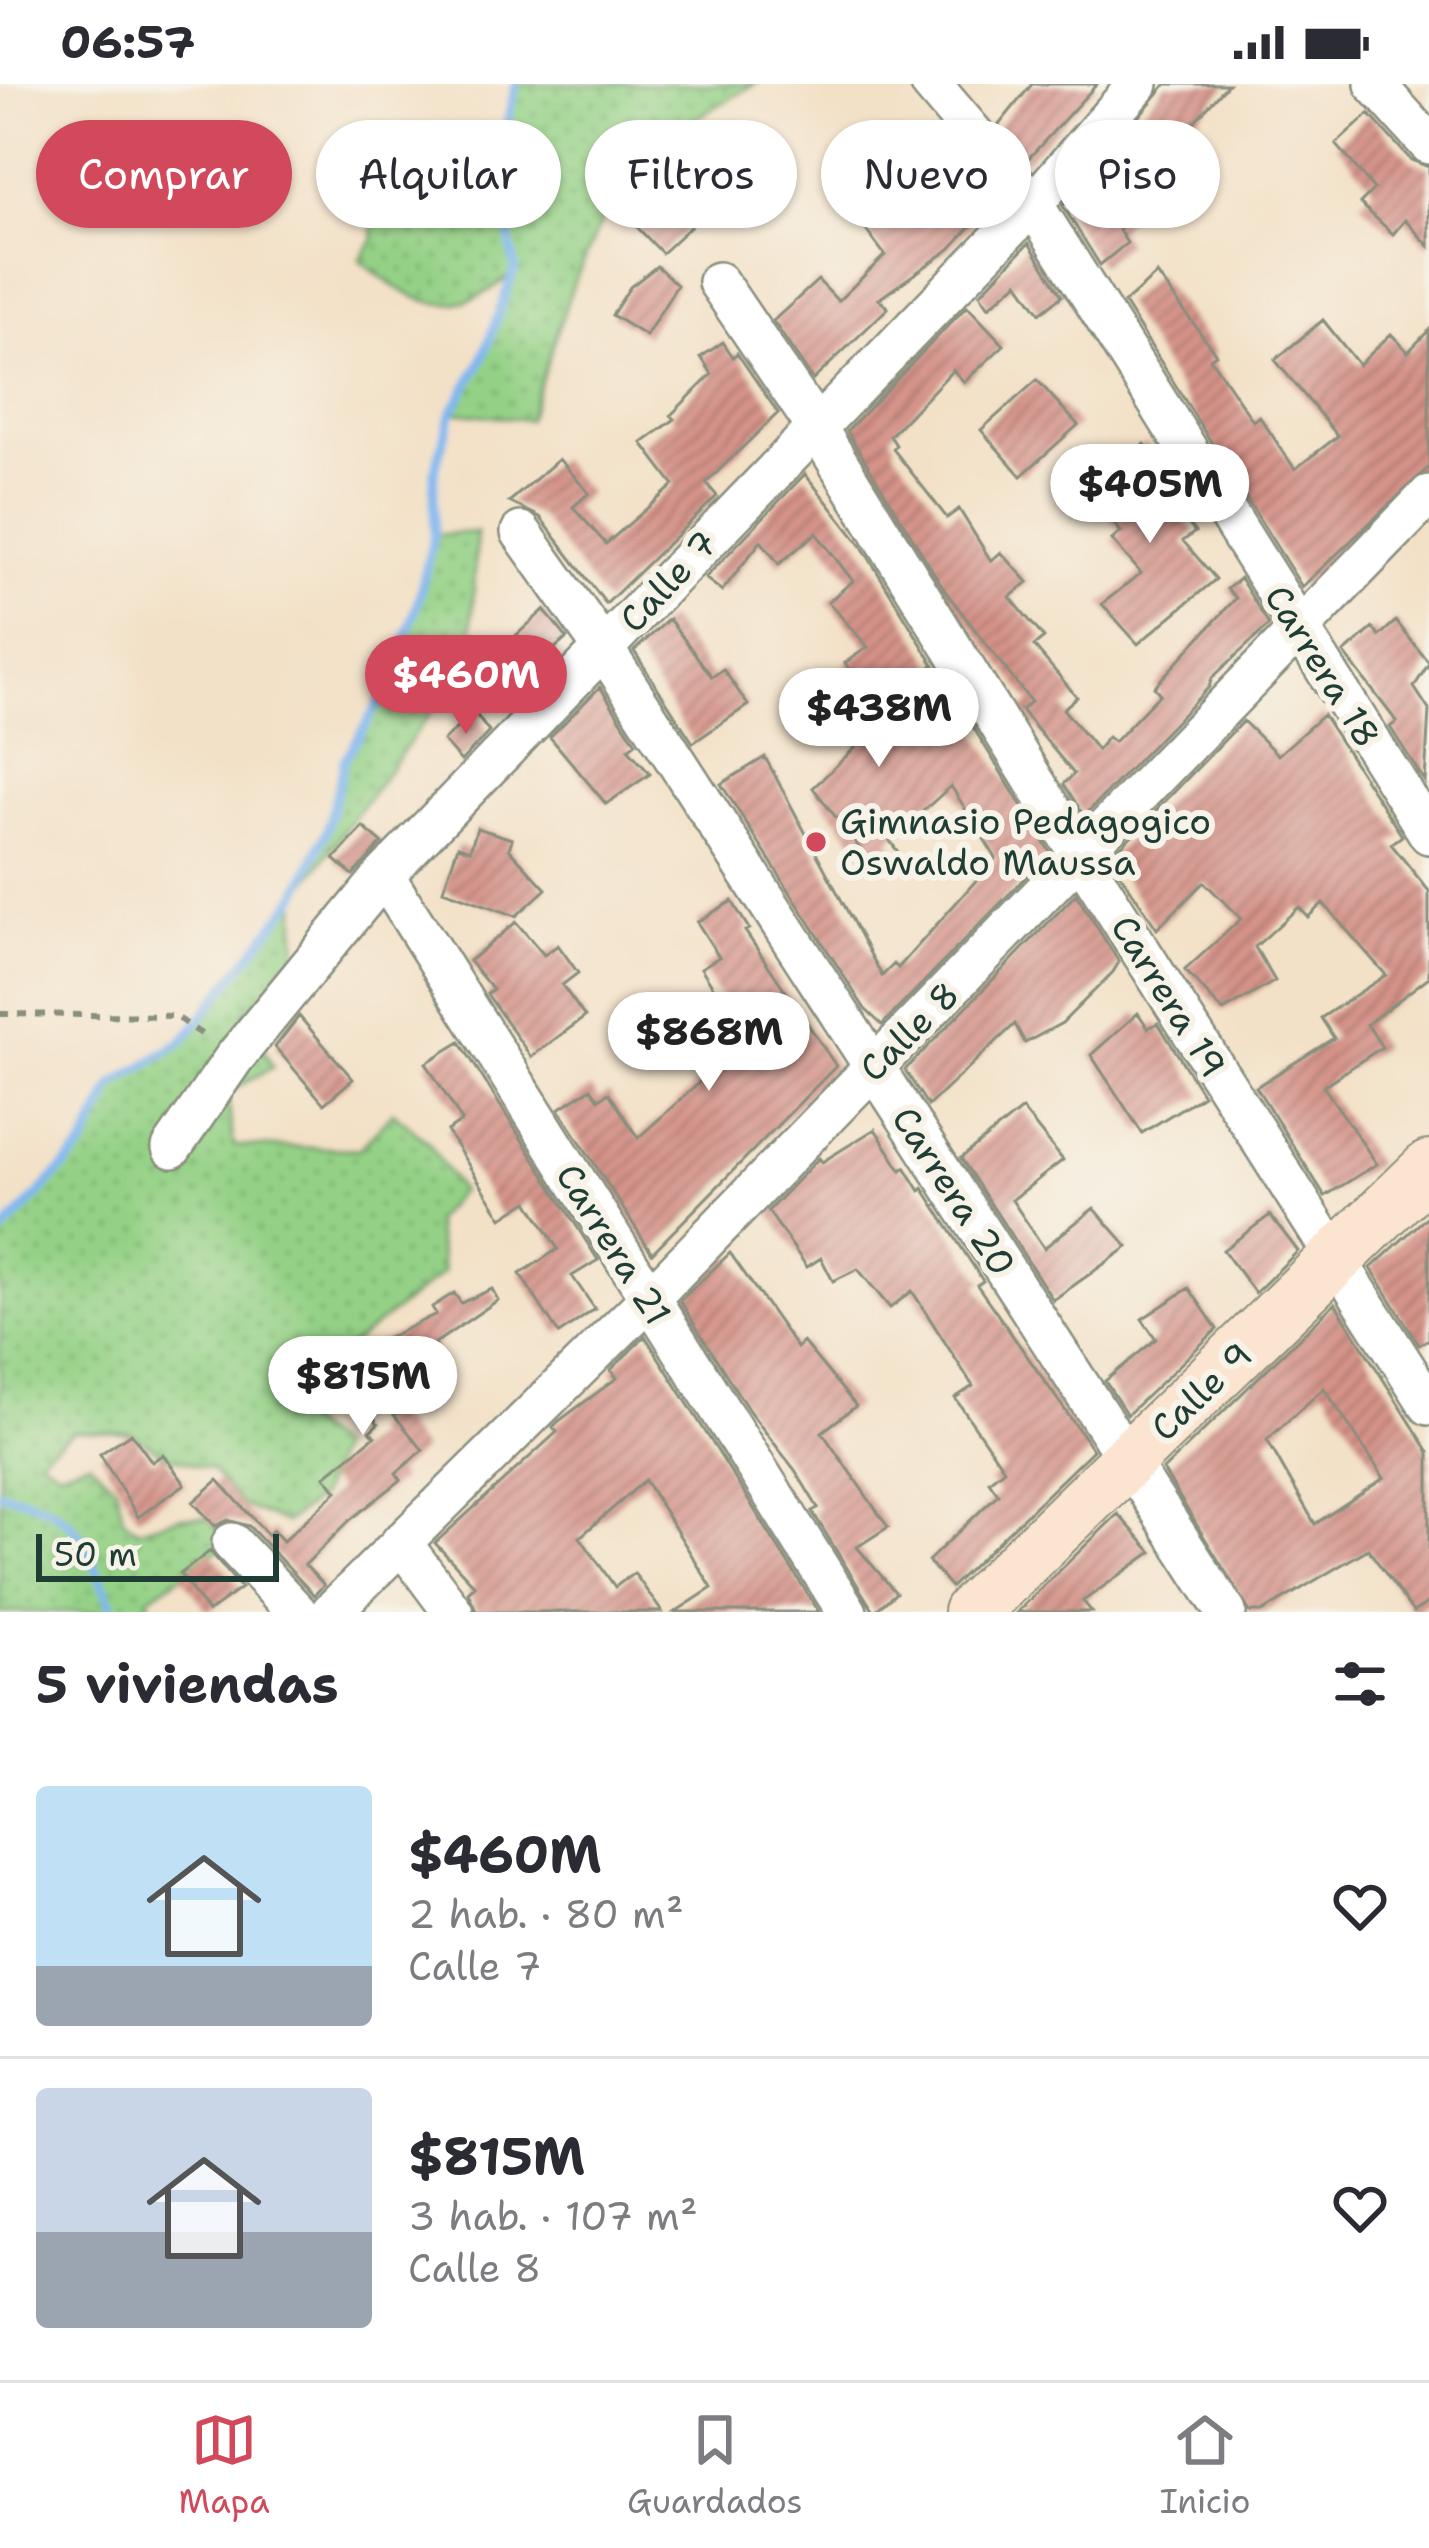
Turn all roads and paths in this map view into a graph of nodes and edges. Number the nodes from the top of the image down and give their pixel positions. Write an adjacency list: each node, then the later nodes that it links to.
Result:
1 (931, 84): 5 (street, Carrera 18)
2 (1138, 84): 5 (street, Calle 7)
3 (1375, 84): 4 (street)
4 (1429, 144)
5 (1033, 204): 7 (street, Calle 7); 10 (street, Carrera 18)
6 (718, 282): 7 (street, Carrera 19)
7 (815, 425): 11 (street, Calle 7); 13 (street, Carrera 19)
8 (1429, 495): 10 (street, Calle 8)
9 (520, 532): 11 (street, Carrera 20)
10 (1301, 632): 12 (street, Carrera 18); 13 (street, Calle 8)
11 (604, 649): 14 (street, Calle 7); 17 (street, Carrera 20)
12 (1429, 834)
13 (1081, 857): 17 (street, Calle 8); 20 (street, Carrera 19)
14 (384, 875): 18 (street, Calle 7); 21 (street, Carrera 21)
15 (0, 1014): 16 (path)
16 (212, 1041)
17 (874, 1066): 21 (street, Calle 8); 23 (street, Carrera 20)
18 (172, 1148)
19 (1429, 1168): 20 (main road, Calle 9)
20 (1337, 1260): 22 (street, Carrera 19); 23 (main road, Calle 9)
21 (648, 1300): 24 (street, Calle 8); 29 (street, Carrera 21)
22 (1429, 1405)
23 (1128, 1462): 30 (main road, Calle 9); 31 (street, Carrera 20)
24 (401, 1542): 27 (street, Calle 8); 28 (street)
25 (232, 1543): 26 (street)
26 (297, 1612)
27 (331, 1612)
28 (453, 1612)
29 (847, 1612)
30 (971, 1612)
31 (1226, 1612)

